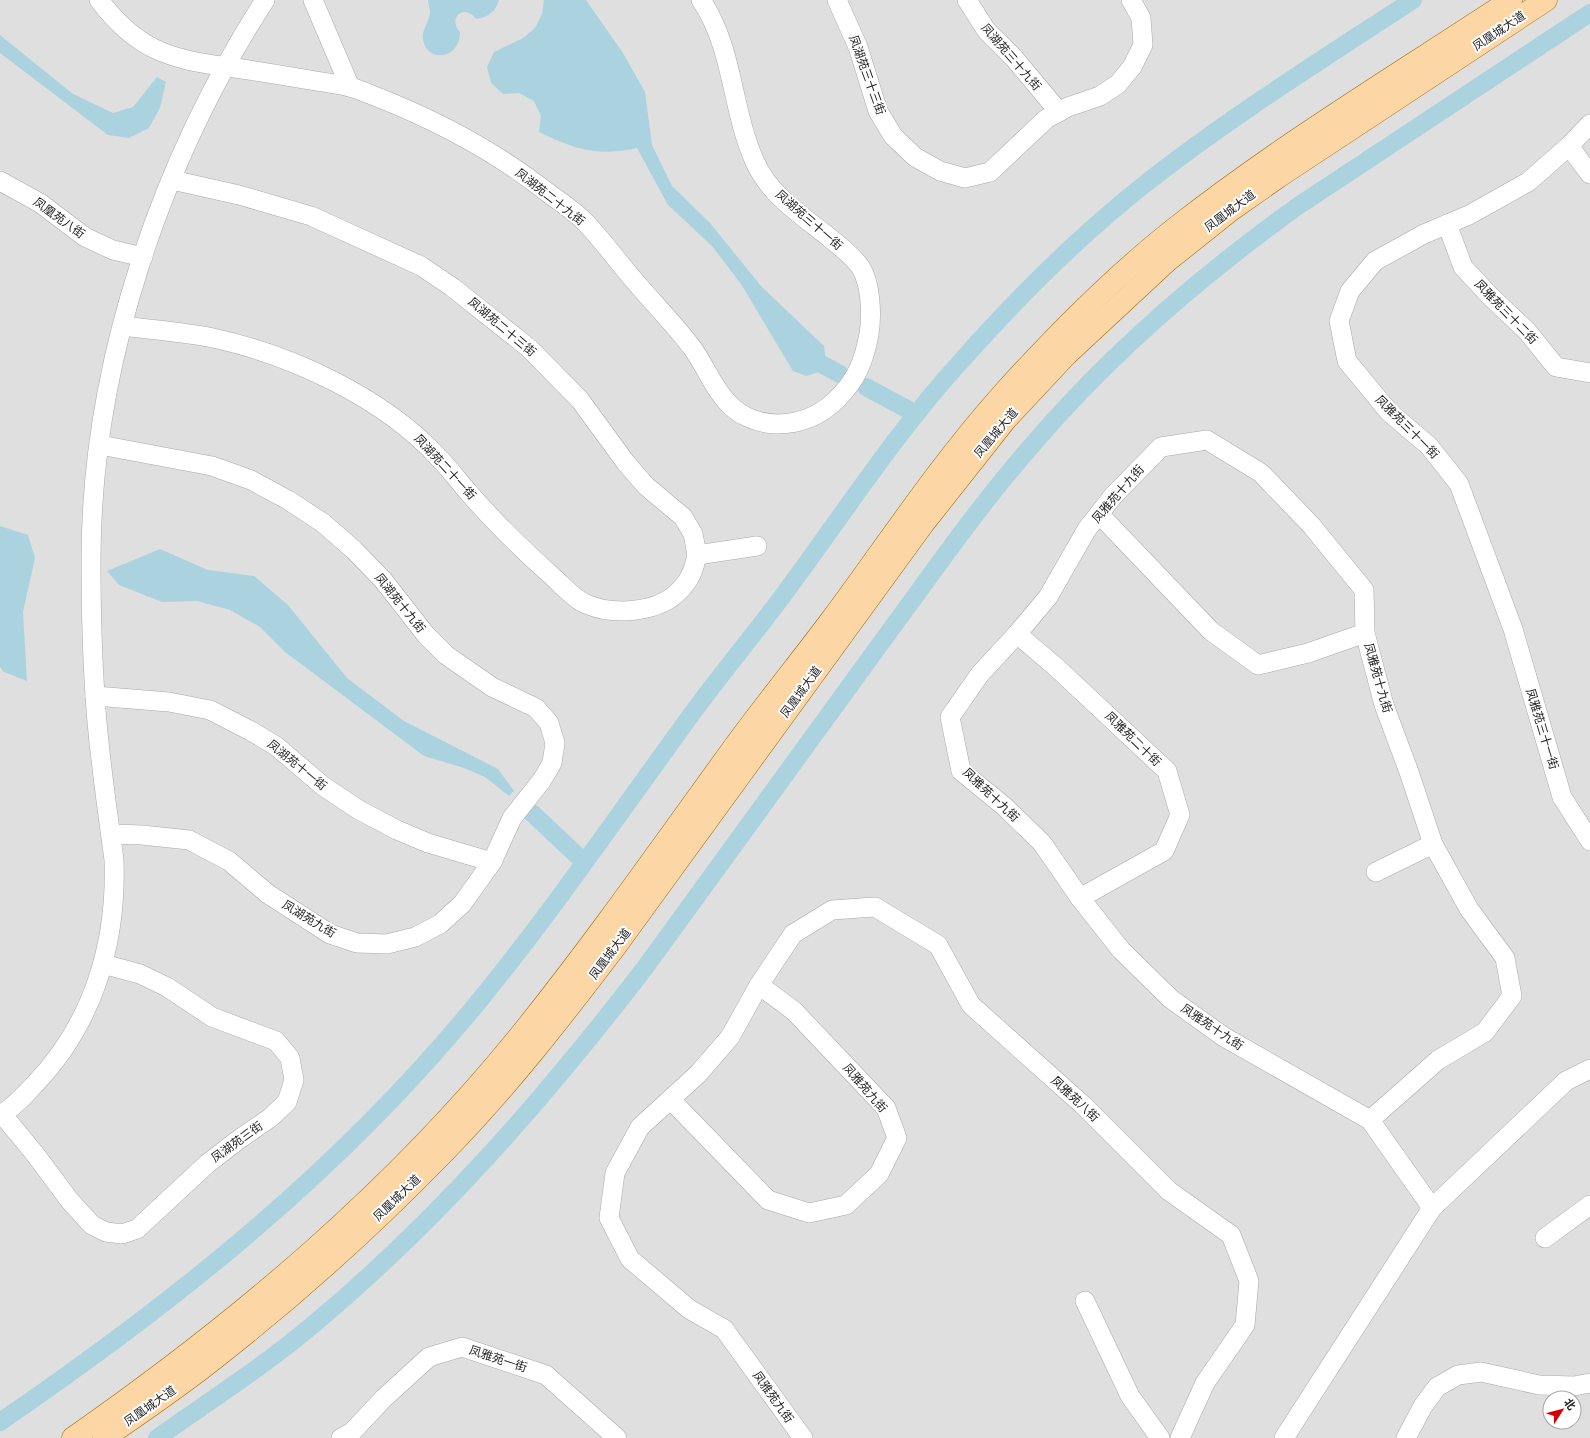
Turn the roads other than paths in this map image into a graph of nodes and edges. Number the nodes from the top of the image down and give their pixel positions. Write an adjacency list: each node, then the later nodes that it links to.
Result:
1 (99, 0): 10 (street, 凤湖苑二十九街)
2 (264, 0): 10 (street)
3 (313, 0): 11 (street)
4 (702, 0): 22 (street, 凤湖苑三十一街)
5 (837, 0): 12 (street, 凤湖苑三十三街)
6 (967, 0): 12 (street, 凤湖苑三十九街)
7 (1131, 0): 12 (street)
8 (1511, 0): 47 (main road, 凤凰城大道)
9 (1546, 0): 48 (main road, 凤凰城大道)
10 (226, 66): 11 (street, 凤湖苑二十九街); 16 (street)
11 (350, 87): 22 (street, 凤湖苑二十九街)
12 (1059, 112)
13 (1590, 124): 14 (street, 凤雅苑三十一街)
14 (1569, 146): 15 (street); 18 (street, 凤雅苑三十一街)
15 (1590, 174)
16 (172, 180): 19 (street); 26 (street, 凤湖苑二十三街)
17 (0, 181): 19 (street, 凤凰苑八街)
18 (1447, 224): 21 (street, 凤雅苑三十二街); 31 (street, 凤雅苑三十一街)
19 (143, 257): 20 (street)
20 (122, 326): 23 (street); 26 (street, 凤湖苑二十一街)
21 (1590, 372)
22 (857, 375)
23 (100, 445): 29 (street); 33 (street, 凤湖苑十九街)
24 (1099, 514): 27 (street); 27 (street, 凤雅苑十九街); 28 (street, 凤雅苑十九街)
25 (757, 546): 26 (street)
26 (697, 555)
27 (1365, 633): 32 (street, 凤雅苑十九街)
28 (1017, 634): 35 (street, 凤雅苑十九街); 35 (street, 凤雅苑二十街)
29 (95, 696): 30 (street); 33 (street, 凤湖苑十一街)
30 (111, 834): 33 (street, 凤湖苑九街); 36 (street)
31 (1590, 841)
32 (1433, 844): 34 (street); 41 (street, 凤雅苑十九街)
33 (492, 862)
34 (1376, 872)
35 (1080, 898): 41 (street, 凤雅苑十九街)
36 (103, 964): 40 (street); 40 (street, 凤湖苑三街)
37 (759, 985): 39 (street, 凤雅苑九街); 39 (street, 凤雅苑九街); 53 (street, 凤雅苑八街)
38 (1590, 1070): 43 (street)
39 (671, 1100): 51 (street, 凤雅苑九街)
40 (1, 1115)
41 (1370, 1120): 43 (street)
42 (1590, 1205): 44 (street)
43 (1432, 1208): 54 (street)
44 (1545, 1238)
45 (1085, 1302): 52 (street)
46 (1590, 1384): 55 (street)
47 (73, 1438)
48 (104, 1438)
49 (341, 1438): 50 (street, 凤雅苑一街)
50 (617, 1438)
51 (802, 1438)
52 (1160, 1438)
53 (1180, 1438)
54 (1284, 1438)
55 (1406, 1438)

